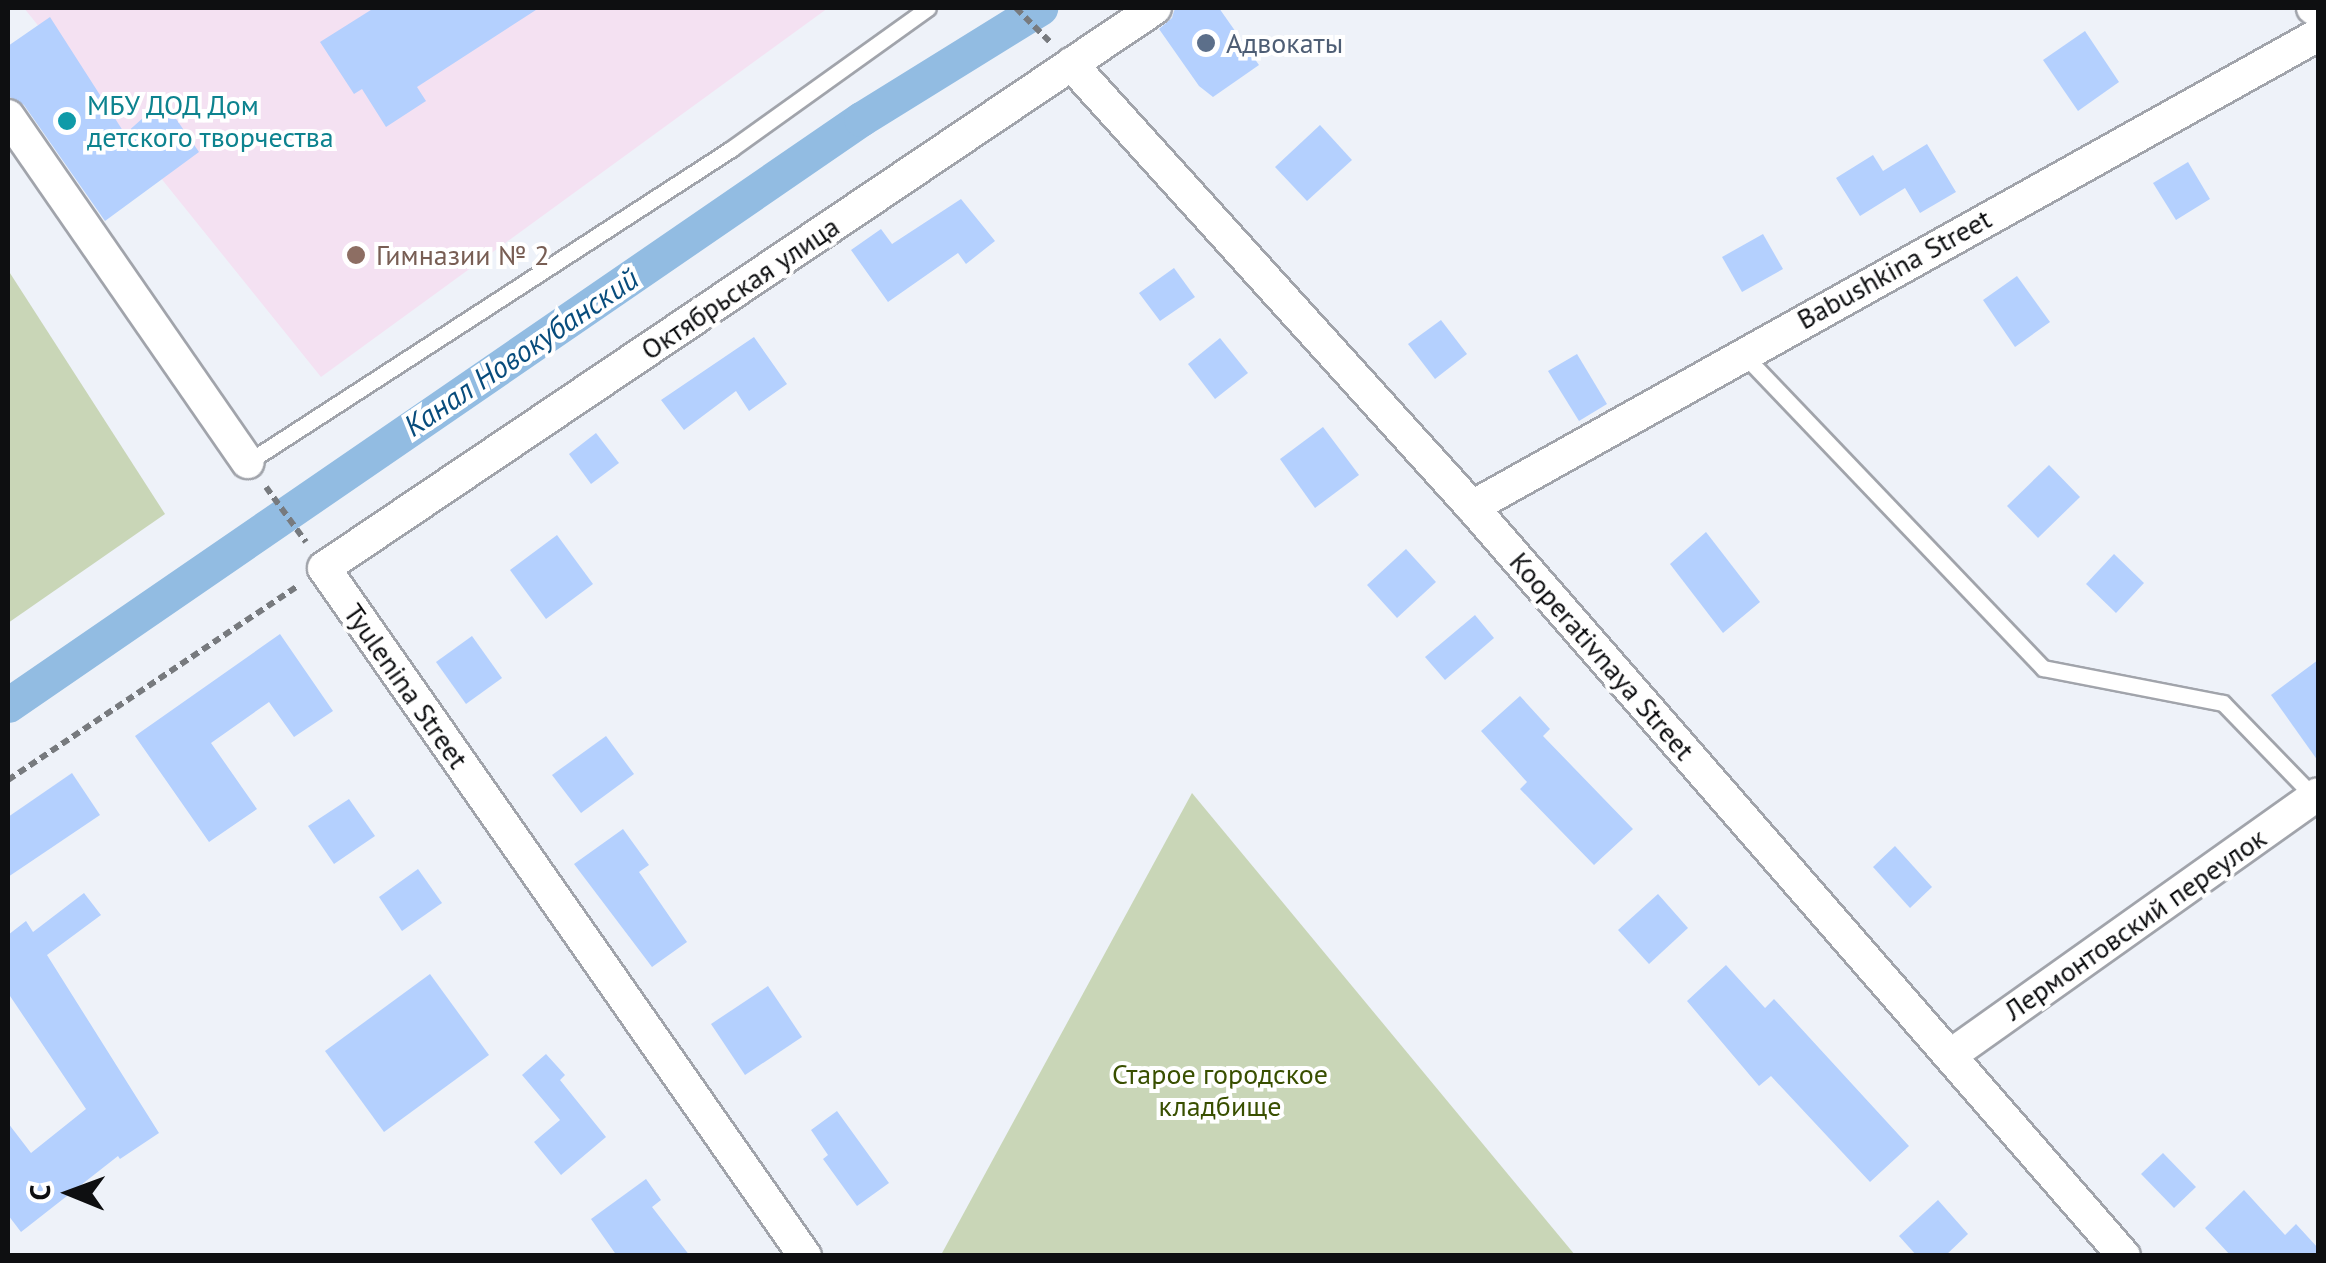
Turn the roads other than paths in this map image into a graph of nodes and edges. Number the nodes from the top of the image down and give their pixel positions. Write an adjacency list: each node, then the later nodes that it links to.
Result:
1 (928, 8): 7 (lane)
2 (1155, 8): 4 (street, Октябрьская улица)
3 (2318, 35): 6 (street, Babushkina Street)
4 (1072, 64): 8 (street, Kooperativnaya Street); 9 (street, Октябрьская улица)
5 (8, 116): 7 (street)
6 (1742, 353): 8 (street, Babushkina Street); 10 (lane)
7 (248, 462)
8 (1472, 507): 11 (street, Kooperativnaya Street)
9 (324, 568): 12 (street, Tyulenina Street)
10 (2316, 796): 11 (street, Лермонтовский переулок)
11 (1951, 1055): 13 (street, Kooperativnaya Street)
12 (805, 1256)
13 (2124, 1256)

